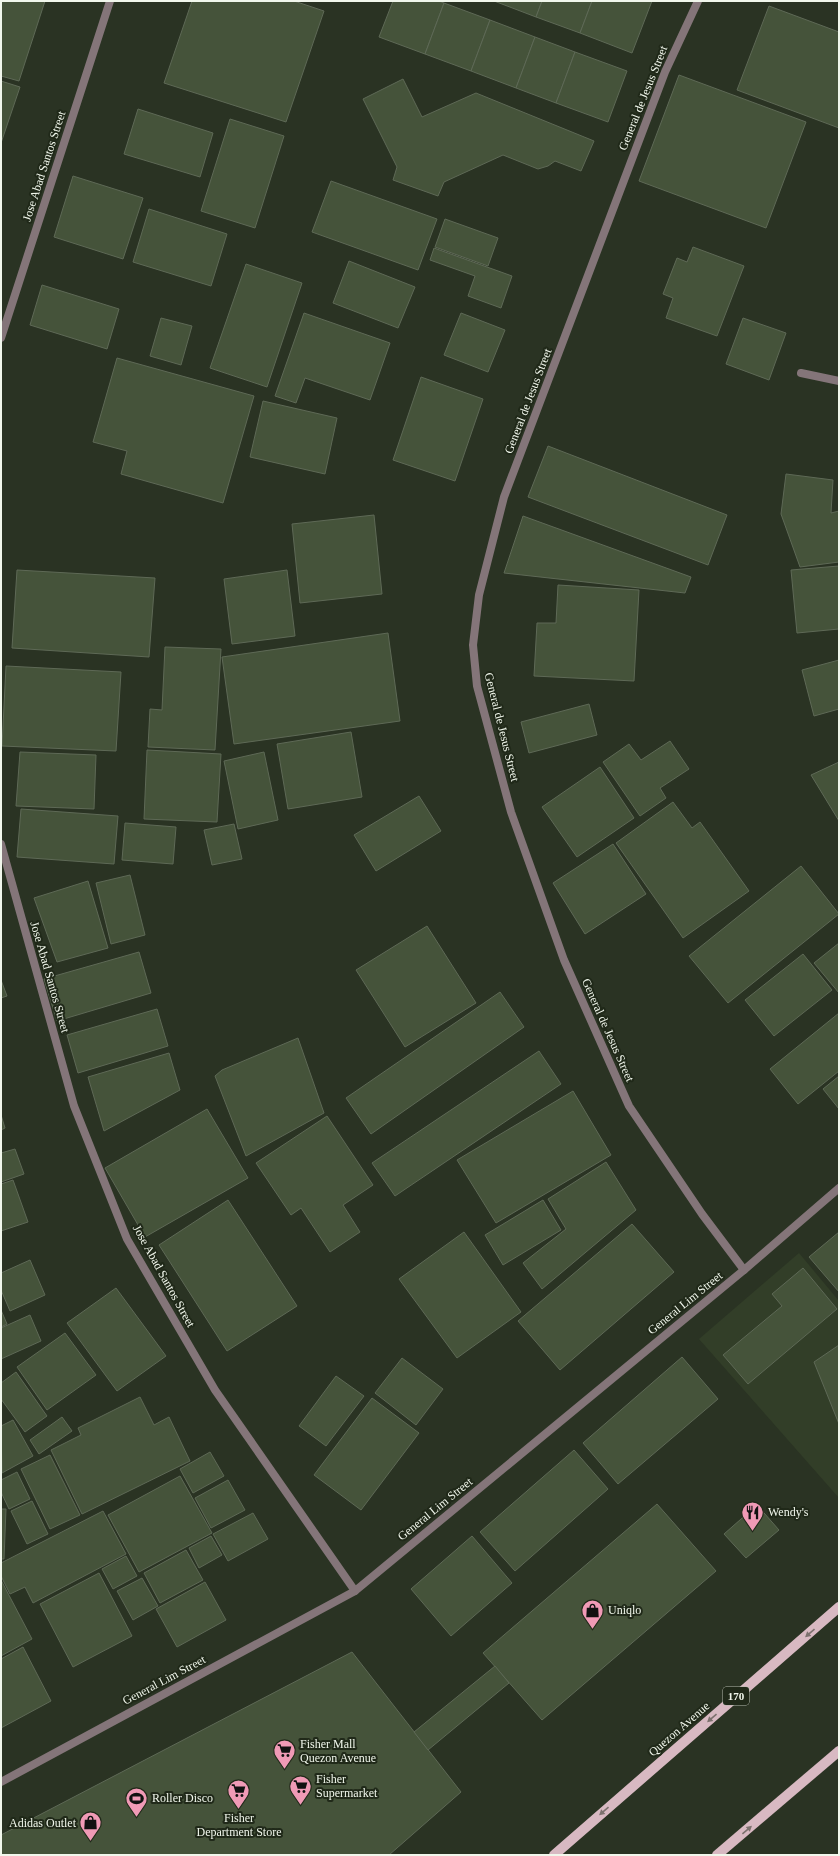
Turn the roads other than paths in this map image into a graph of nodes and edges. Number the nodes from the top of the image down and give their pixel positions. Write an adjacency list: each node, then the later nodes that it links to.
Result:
1 (110, 1): 3 (street, Jose Abad Santos Street)
2 (698, 1): 9 (street, General de Jesus Street)
3 (1, 338)
4 (801, 372): 5 (street)
5 (839, 381)
6 (1, 844): 7 (street, Jose Abad Santos Street)
7 (3, 866): 10 (street, Jose Abad Santos Street)
8 (839, 1188): 9 (street, General Lim Street)
9 (744, 1270): 10 (street, General Lim Street)
10 (355, 1591): 13 (street, General Lim Street)
11 (839, 1607): 14 (main road, Quezon Avenue / 170, one-way to 14)
12 (839, 1752): 15 (main road, one-way to 12)
13 (1, 1782)
14 (554, 1855)
15 (717, 1855)

